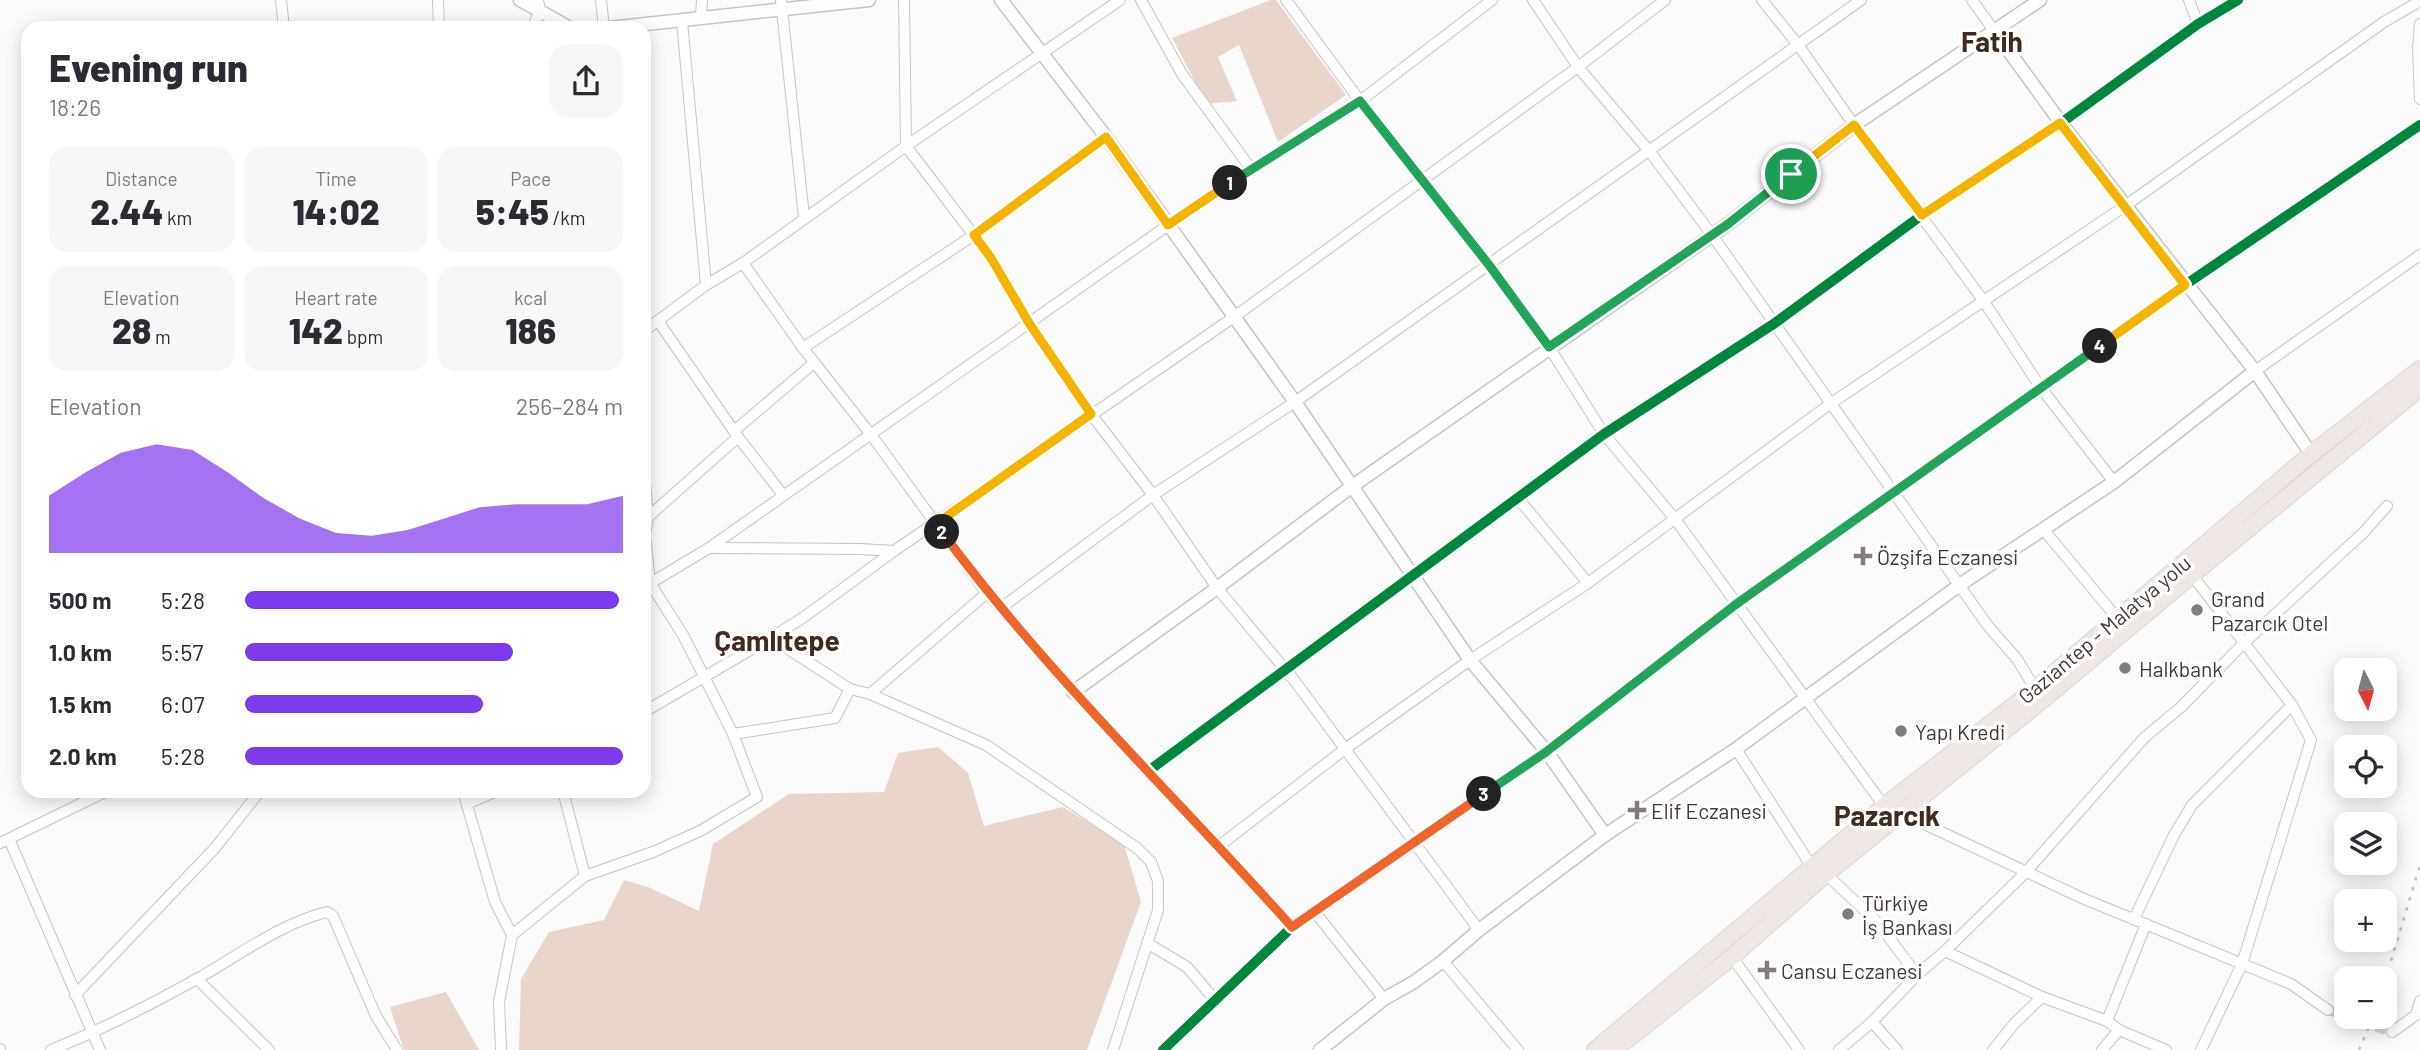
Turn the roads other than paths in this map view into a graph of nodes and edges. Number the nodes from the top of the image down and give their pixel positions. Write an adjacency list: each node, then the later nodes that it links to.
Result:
1 (281, 0): 27 (street)
2 (438, 0): 28 (street)
3 (520, 0): 25 (street)
4 (601, 0): 30 (street)
5 (702, 0): 26 (street)
6 (869, 0): 22 (street)
7 (904, 0): 45 (street)
8 (1002, 0): 37 (street)
9 (1120, 0): 37 (street)
10 (1141, 0): 47 (street)
11 (1492, 0): 40 (street)
12 (1532, 0): 38 (street)
13 (1665, 0): 24 (street)
14 (1762, 0): 36 (street)
15 (1861, 0): 36 (street)
16 (1972, 0): 35 (street)
17 (2040, 0): 35 (street)
18 (2189, 0): 33 (street)
19 (2238, 0): 33 (street)
20 (1290, 1): 40 (street)
21 (2420, 1): 49 (street)
22 (820, 3): 23 (street)
23 (781, 5): 26 (street); 51 (street)
24 (1651, 5): 38 (street)
25 (539, 6): 29 (street)
26 (701, 18): 31 (street)
27 (283, 21)
28 (439, 21)
29 (560, 21)
30 (605, 21)
31 (682, 21): 32 (street); 58 (street)
32 (651, 24)
33 (2198, 24): 41 (street)
34 (2420, 24): 39 (street)
35 (1995, 32): 41 (street); 42 (street)
36 (1799, 46): 42 (street); 46 (street)
37 (1041, 54): 44 (street); 45 (street)
38 (1578, 67): 46 (street); 48 (street)
39 (2420, 99)
40 (1360, 101): 47 (street); 48 (street)
41 (2060, 123): 49 (street); 50 (street)
42 (1854, 125): 50 (street); 54 (street)
43 (2420, 125): 59 (street)
44 (1106, 137): 52 (street); 53 (street)
45 (906, 146): 51 (street); 53 (street)
46 (1650, 152): 54 (street); 57 (street)
47 (1251, 169): 52 (street)
48 (1422, 181): 57 (street); 61 (street)
49 (2125, 206): 59 (street); 60 (street)
50 (1922, 215): 60 (street); 64 (street)
51 (804, 217): 56 (street)
52 (1168, 225): 61 (street); 63 (street)
53 (974, 235): 63 (street); 67 (street)
54 (1712, 235): 64 (street); 66 (street)
55 (2420, 255): 70 (street)
56 (743, 263): 58 (street); 67 (street)
57 (1489, 265): 66 (street); 73 (street)
58 (706, 285): 62 (street)
59 (2185, 285): 70 (street); 71 (street)
60 (1983, 300): 71 (street); 74 (street)
61 (1234, 317): 73 (street); 75 (street)
62 (658, 321): 65 (street); 76 (street)
63 (1029, 323): 75 (street); 78 (street)
64 (1775, 323): 74 (street); 77 (street)
65 (651, 326)
66 (1549, 347): 77 (street); 81 (street)
67 (803, 348): 68 (street)
68 (814, 363): 76 (street); 78 (street)
69 (2420, 369): 79 (highway, Gaziantep - Malatya yolu)
70 (2255, 371): 79 (street); 80 (street)
71 (2041, 388): 80 (street); 82 (street)
72 (2420, 388): 94 (highway, Gaziantep - Malatya yolu)
73 (1295, 402): 81 (street); 84 (street)
74 (1830, 404): 82 (street); 88 (street)
75 (1091, 414): 84 (street); 89 (street)
76 (736, 434): 83 (street); 87 (street)
77 (1604, 434): 85 (street); 88 (street)
78 (872, 436): 83 (street); 89 (street)
79 (2311, 454): 103 (highway, Gaziantep - Malatya yolu)
80 (2114, 482): 90 (street)
81 (1351, 487): 93 (street); 98 (street)
82 (1894, 491): 97 (street); 101 (street)
83 (783, 495): 91 (street)
84 (1153, 495): 98 (street); 102 (street)
85 (1517, 497): 93 (street); 96 (street)
86 (2387, 506): 105 (street)
87 (651, 514)
88 (1675, 519): 96 (street); 101 (street)
89 (936, 524): 92 (street); 100 (street)
90 (2043, 529): 97 (street); 103 (street)
91 (709, 548): 92 (street); 95 (street)
92 (894, 551): 104 (street)
93 (1411, 575): 106 (street); 107 (street)
94 (2192, 575): 105 (street); 128 (highway, Gaziantep - Malatya yolu)
95 (651, 583)
96 (1588, 583): 106 (street)
97 (1961, 584): 110 (street); 113 (street)
98 (1217, 588): 107 (street); 111 (street)
99 (651, 591): 108 (street)
100 (988, 592): 102 (street); 112 (street)
101 (1735, 605): 113 (street); 119 (street)
102 (1001, 608): 111 (street)
103 (2118, 618): 110 (highway, Gaziantep - Malatya yolu)
104 (771, 638): 108 (street); 109 (street)
105 (2244, 643): 114 (street); 134 (street)
106 (1470, 660): 117 (street); 119 (street)
107 (1285, 670): 117 (street); 120 (street)
108 (704, 676): 115 (street); 116 (street)
109 (850, 689): 112 (street); 116 (street)
110 (2035, 689): 127 (highway, Gaziantep - Malatya yolu)
111 (1073, 692): 120 (street)
112 (870, 694): 142 (street)
113 (1806, 698): 118 (street); 127 (street)
114 (2292, 705): 137 (street); 146 (street)
115 (651, 708)
116 (733, 734): 135 (street)
117 (1345, 749): 131 (street); 132 (street)
118 (1736, 749): 129 (street); 133 (street)
119 (1546, 752): 129 (street); 131 (street)
120 (1147, 772): 132 (street)
121 (93, 798): 130 (street)
122 (254, 798): 149 (street)
123 (466, 798): 126 (street)
124 (480, 798): 126 (street)
125 (565, 798): 135 (street)
126 (468, 803): 141 (street)
127 (1884, 806): 133 (highway, Gaziantep - Malatya yolu)
128 (1903, 814): 133 (highway, Gaziantep - Malatya yolu); 134 (street)
129 (1605, 835): 140 (street)
130 (4, 841): 149 (street)
131 (1415, 841): 136 (street); 140 (street)
132 (1219, 846): 139 (street)
133 (1819, 871): 144 (highway, Gaziantep - Malatya yolu); 147 (street); 170 (highway, Gaziantep - Malatya yolu)
134 (2025, 873): 137 (street); 143 (street)
135 (585, 876): 141 (street)
136 (1314, 911): 139 (street); 151 (street)
137 (2134, 919): 138 (street)
138 (2146, 924): 146 (street); 156 (street)
139 (1292, 927): 152 (street)
140 (1479, 930): 145 (street)
141 (512, 936): 165 (street)
142 (1147, 943): 152 (street); 166 (street)
143 (1945, 951): 147 (street); 150 (street)
144 (1732, 957): 171 (highway, Gaziantep - Malatya yolu); 172 (street)
145 (1443, 961): 151 (street); 169 (street)
146 (2242, 964): 154 (street); 178 (street)
147 (1917, 975): 157 (street)
148 (197, 979): 160 (street); 163 (street); 164 (street)
149 (75, 995): 160 (street)
150 (2042, 998): 156 (street); 175 (street)
151 (1384, 999): 168 (street)
152 (1215, 1000): 167 (street)
153 (2420, 1001): 155 (street)
154 (2328, 1010)
155 (2418, 1016): 159 (street)
156 (2107, 1021): 158 (street)
157 (1872, 1022): 173 (street); 174 (street)
158 (2119, 1030): 176 (street); 177 (street)
159 (2392, 1032)
160 (92, 1033): 161 (street); 162 (street)
161 (51, 1050)
162 (100, 1050)
163 (269, 1050)
164 (397, 1050)
165 (501, 1050)
166 (1113, 1050)
167 (1163, 1050)
168 (1320, 1050)
169 (1518, 1050)
170 (1595, 1050)
171 (1614, 1050)
172 (1799, 1050)
173 (1839, 1050)
174 (1897, 1050)
175 (1993, 1050)
176 (2102, 1050)
177 (2166, 1050)
178 (2201, 1050)

